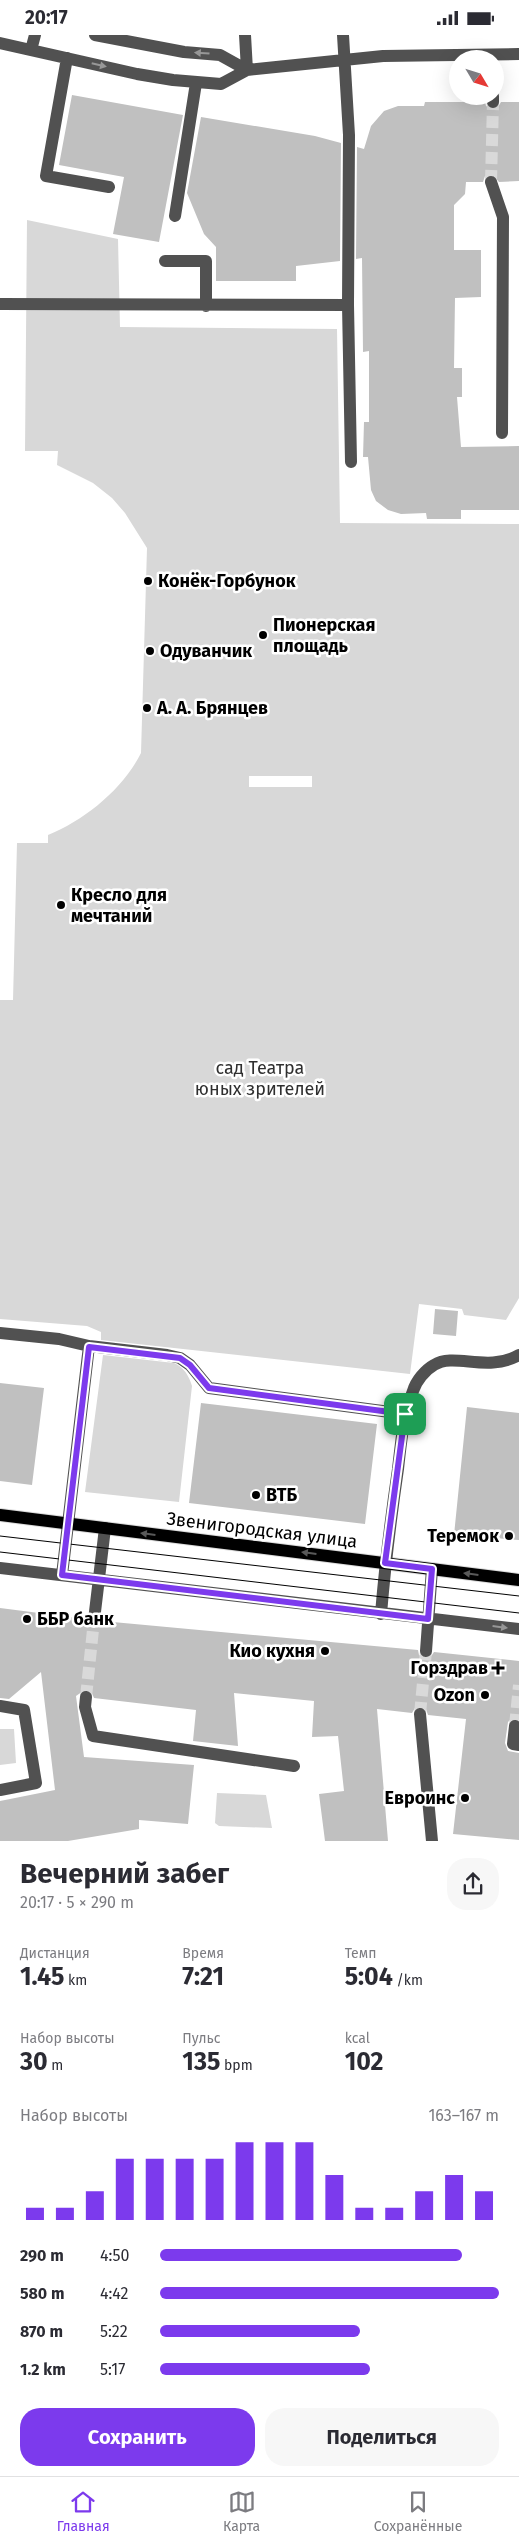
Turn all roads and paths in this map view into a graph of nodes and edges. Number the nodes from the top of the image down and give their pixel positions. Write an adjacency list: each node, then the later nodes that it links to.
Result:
1 (35, 35): 6 (street)
2 (95, 35): 12 (street, one-way to 2)
3 (245, 35): 12 (street)
4 (343, 35): 11 (street)
5 (0, 43): 6 (street)
6 (31, 51): 10 (street)
7 (519, 54): 8 (street)
8 (504, 56)
9 (449, 57): 11 (street)
10 (67, 58): 13 (street, one-way to 13); 15 (street)
11 (345, 60): 12 (street); 19 (street)
12 (247, 69): 13 (street)
13 (196, 83): 16 (street)
14 (491, 181): 21 (street)
15 (109, 187)
16 (175, 216)
17 (165, 261): 20 (street)
18 (0, 304): 20 (street)
19 (348, 305): 20 (street); 22 (street)
20 (206, 306)
21 (502, 433)
22 (351, 462)
23 (0, 1333): 24 (street)
24 (89, 1347): 26 (street); 28 (street)
25 (519, 1355): 26 (street)
26 (405, 1414): 30 (street)
27 (0, 1515): 28 (main road, Звенигородская улица)
28 (68, 1523): 29 (main road, Звенигородская улица); 33 (street)
29 (104, 1528): 30 (main road, Звенигородская улица, one-way to 29); 34 (street)
30 (385, 1563): 32 (main road, Звенигородская улица); 36 (street)
31 (0, 1568): 33 (street)
32 (432, 1569): 35 (main road, Звенигородская улица, one-way to 32); 37 (street)
33 (62, 1575): 34 (street)
34 (98, 1579): 36 (street); 38 (street)
35 (519, 1581)
36 (381, 1614): 37 (street)
37 (428, 1619): 39 (street, one-way to 39); 40 (street)
38 (94, 1620)
39 (519, 1629)
40 (426, 1651)
41 (86, 1697): 46 (street)
42 (0, 1706): 47 (street)
43 (420, 1714): 48 (street)
44 (515, 1726): 45 (street)
45 (519, 1745)
46 (294, 1766)
47 (0, 1790)
48 (432, 1841)

